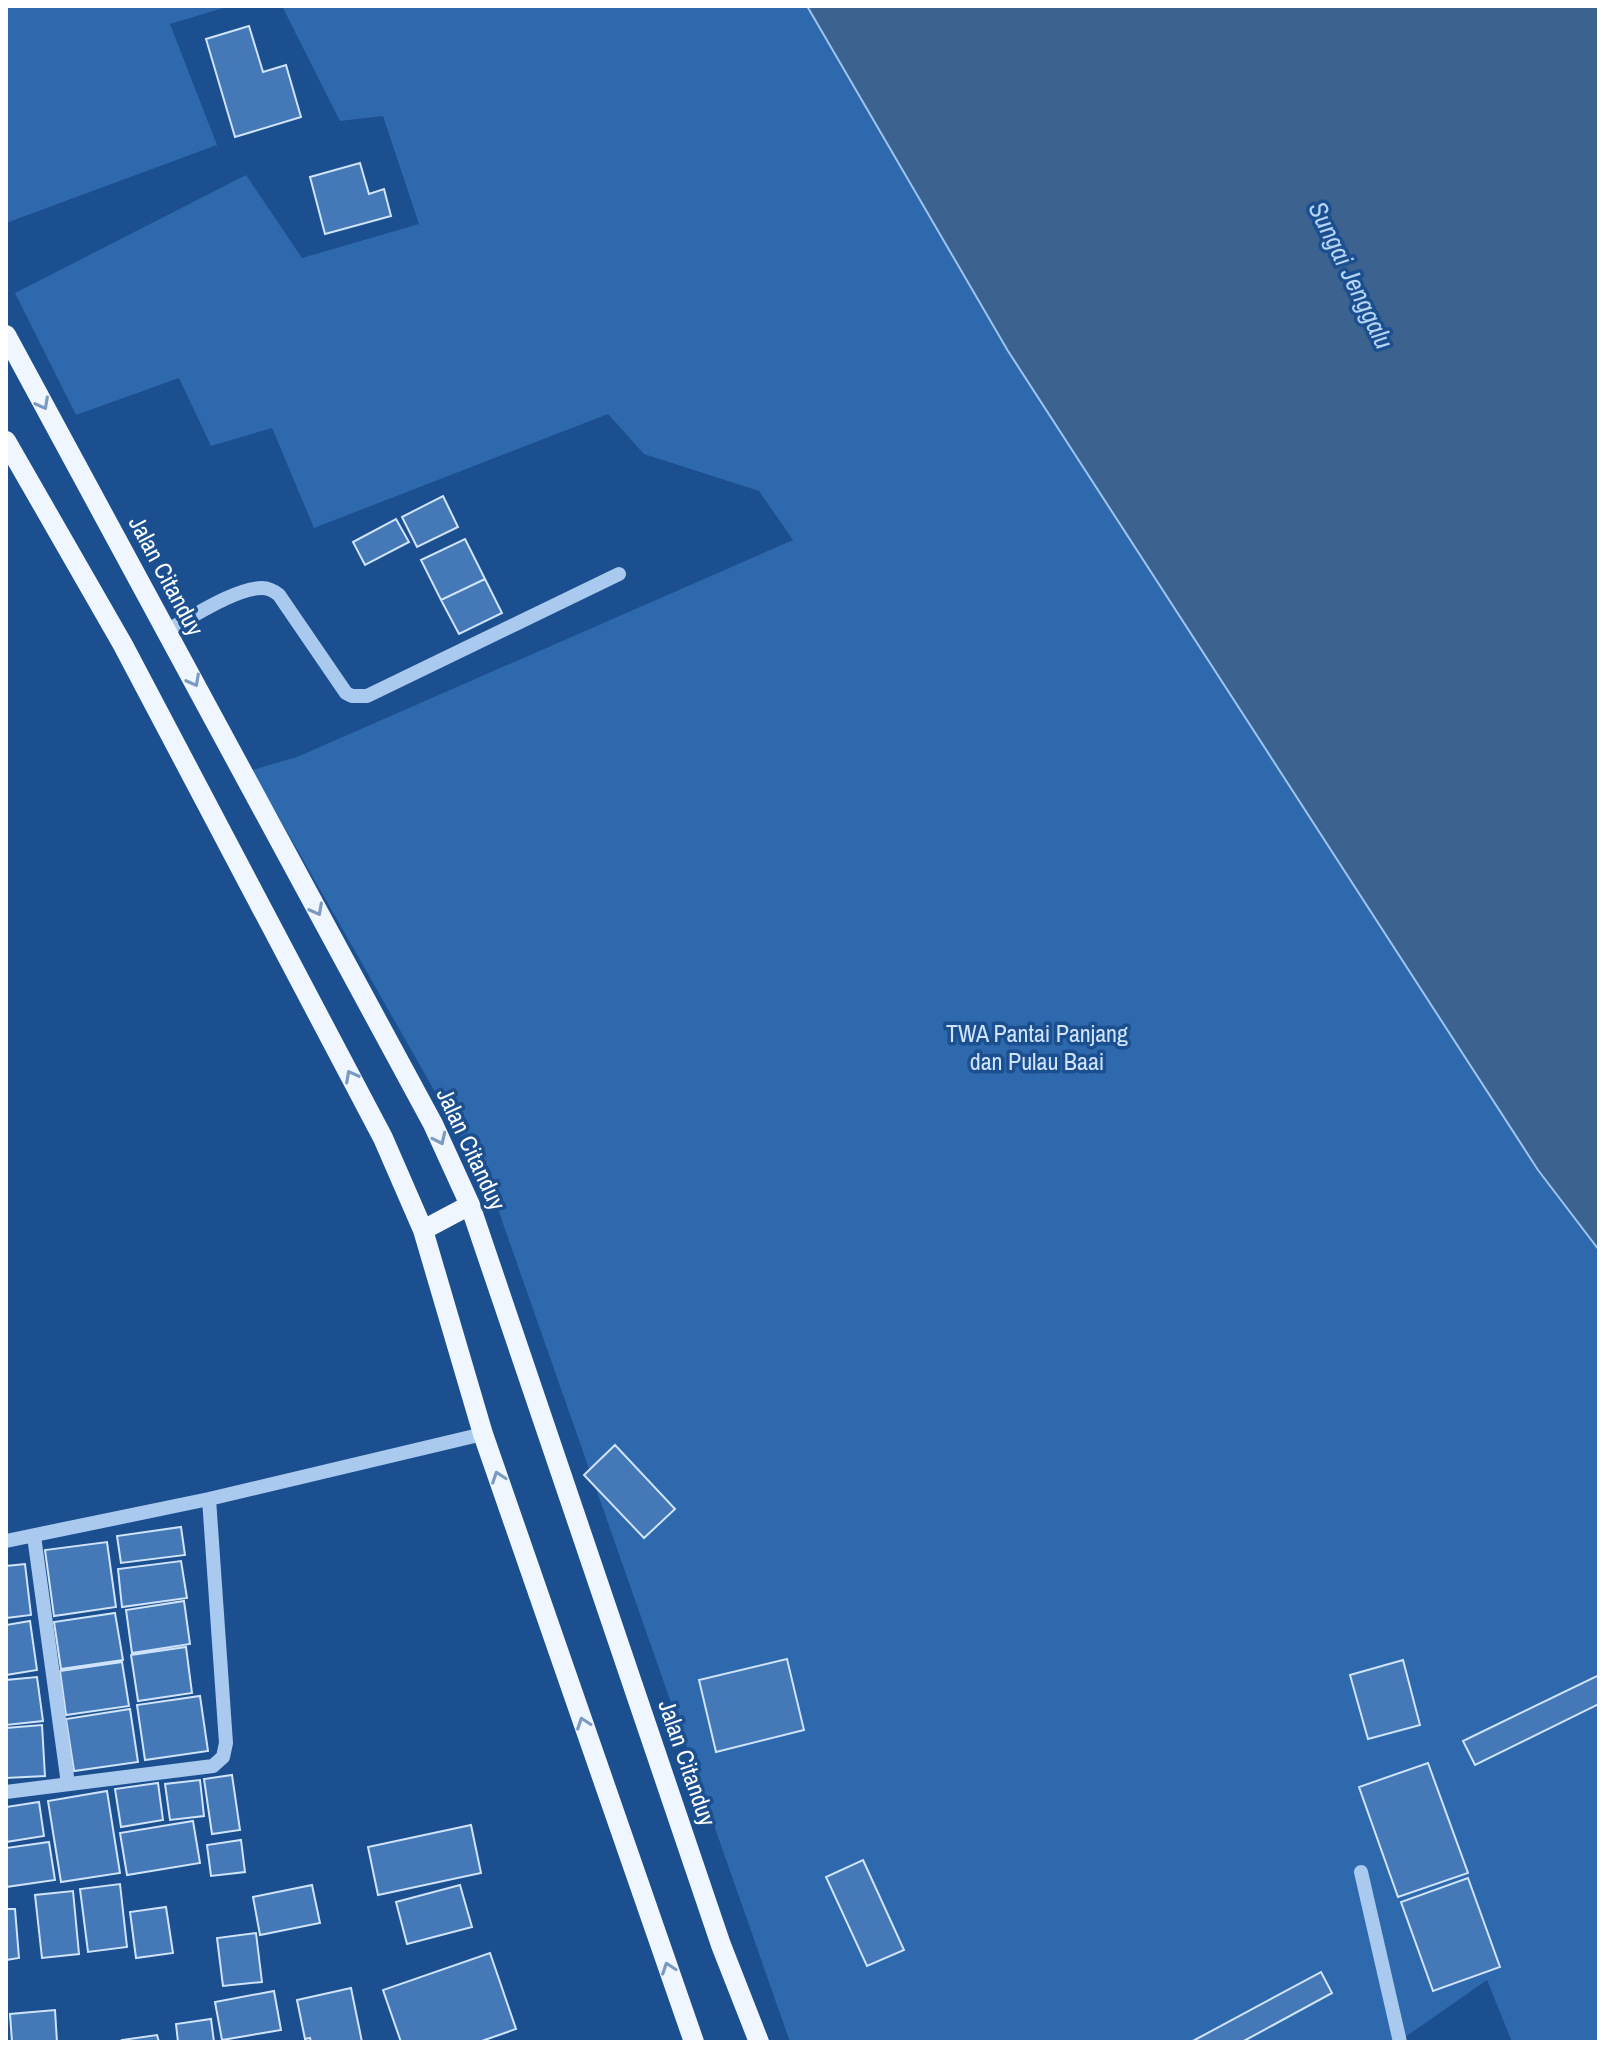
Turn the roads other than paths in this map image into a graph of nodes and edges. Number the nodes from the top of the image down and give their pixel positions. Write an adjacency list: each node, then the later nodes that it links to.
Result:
1 (6, 335): 4 (main road, Jalan Citanduy, one-way to 4)
2 (6, 441): 6 (main road, one-way to 2)
3 (619, 574): 4 (street)
4 (166, 631): 5 (main road, Jalan Citanduy, one-way to 5)
5 (470, 1205): 6 (main road); 15 (main road, Jalan Citanduy)
6 (423, 1230): 7 (main road)
7 (483, 1434): 8 (street); 14 (main road, one-way to 7)
8 (209, 1499): 9 (street); 11 (street)
9 (34, 1536): 10 (street); 11 (street)
10 (6, 1541)
11 (68, 1784): 12 (street)
12 (6, 1792)
13 (1361, 1872): 16 (street)
14 (694, 2042)
15 (759, 2042)
16 (1400, 2042)

